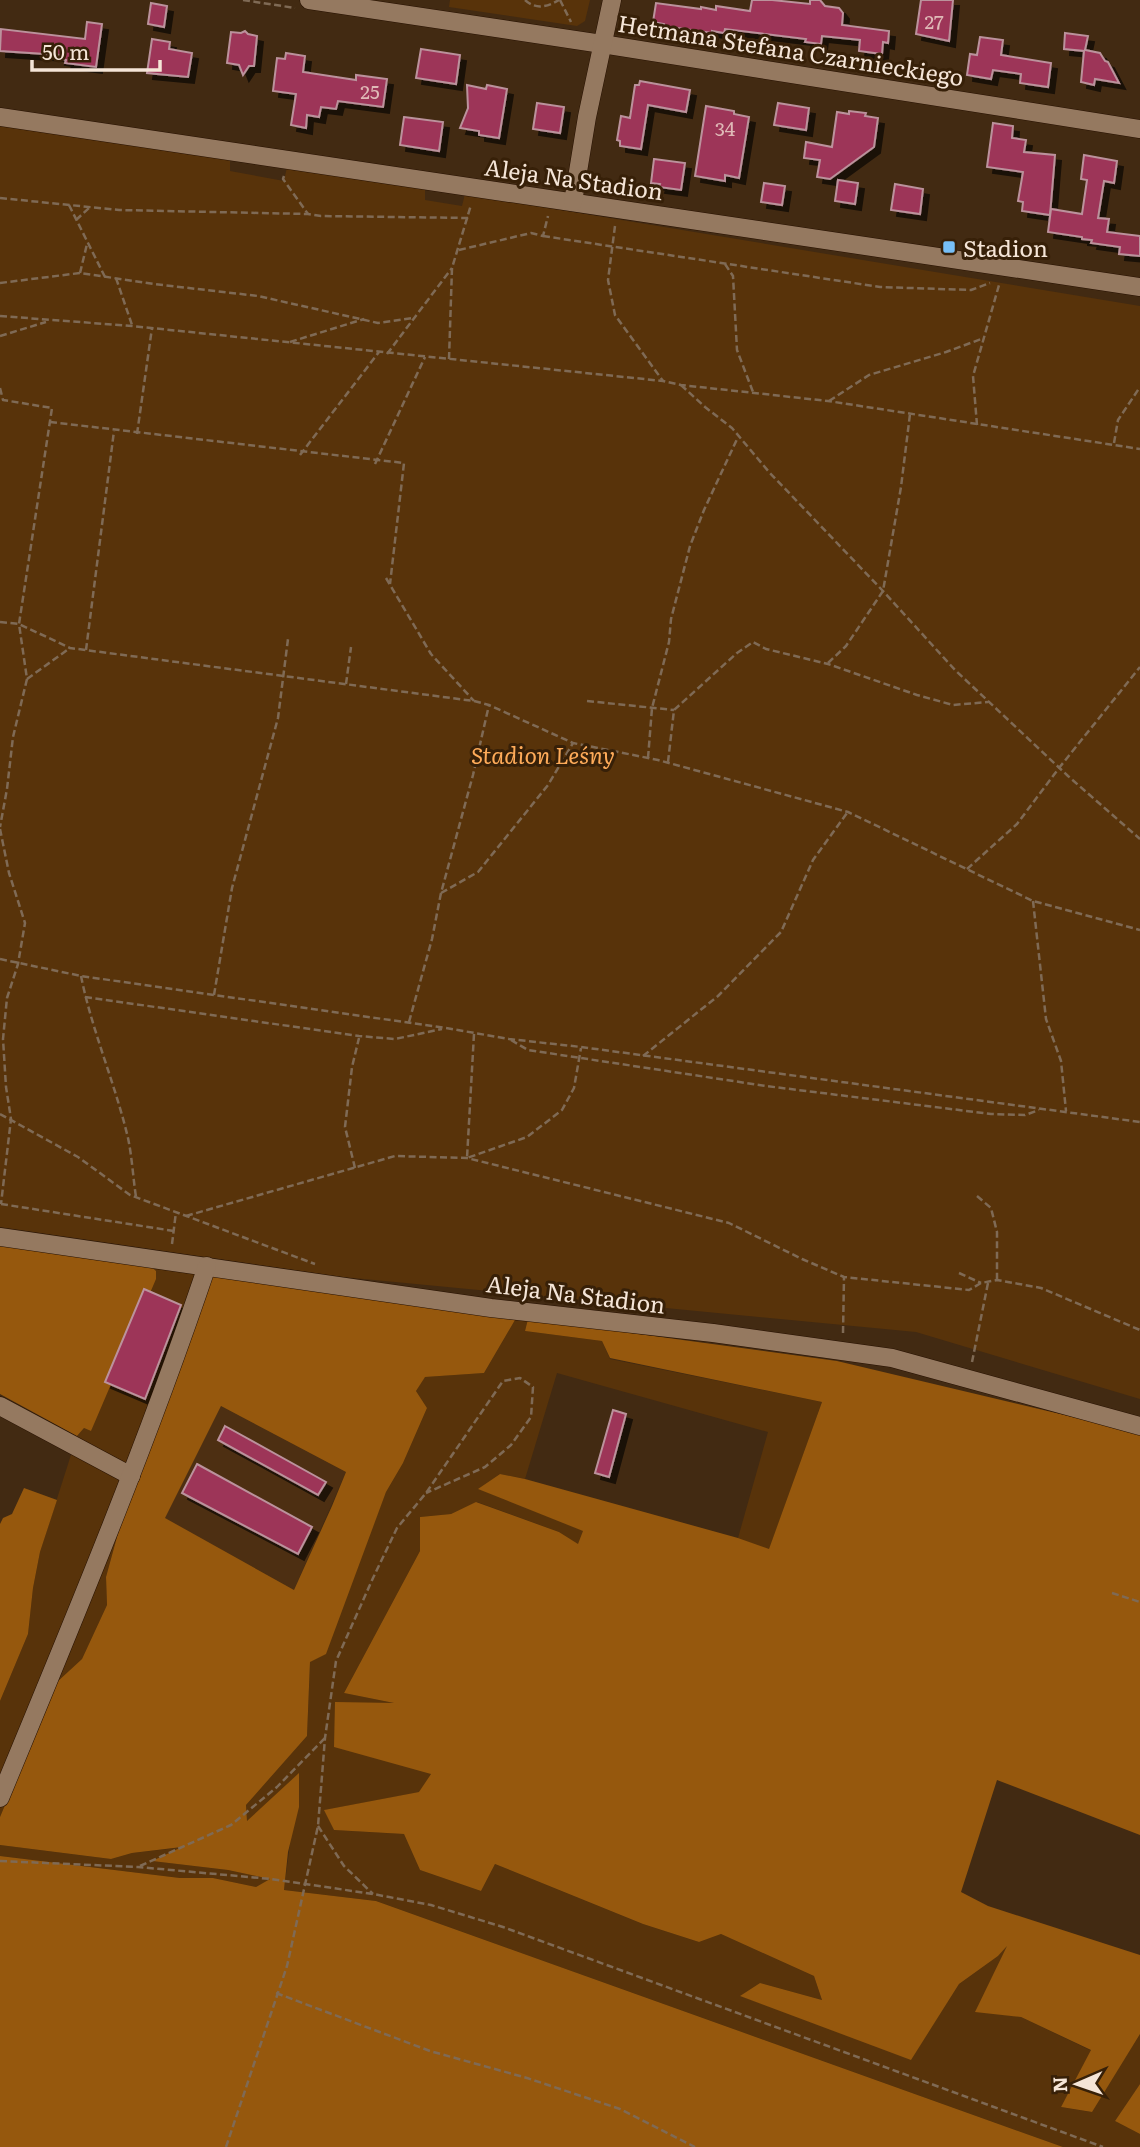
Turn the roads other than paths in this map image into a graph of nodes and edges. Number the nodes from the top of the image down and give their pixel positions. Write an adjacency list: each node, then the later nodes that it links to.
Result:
1 (612, 0): 3 (street)
2 (303, 4): 3 (street, Hetmana Stefana Czarnieckiego)
3 (602, 44): 5 (street, Hetmana Stefana Czarnieckiego); 6 (street)
4 (0, 117): 6 (street, Aleja Na Stadion)
5 (1140, 129)
6 (573, 202): 7 (street, Aleja Na Stadion)
7 (1140, 287)
8 (0, 1237): 9 (street, Aleja Na Stadion)
9 (207, 1266): 11 (street, Aleja Na Stadion); 12 (street)
10 (0, 1406): 12 (street)
11 (1140, 1426)
12 (131, 1476): 13 (street)
13 (0, 1798)

